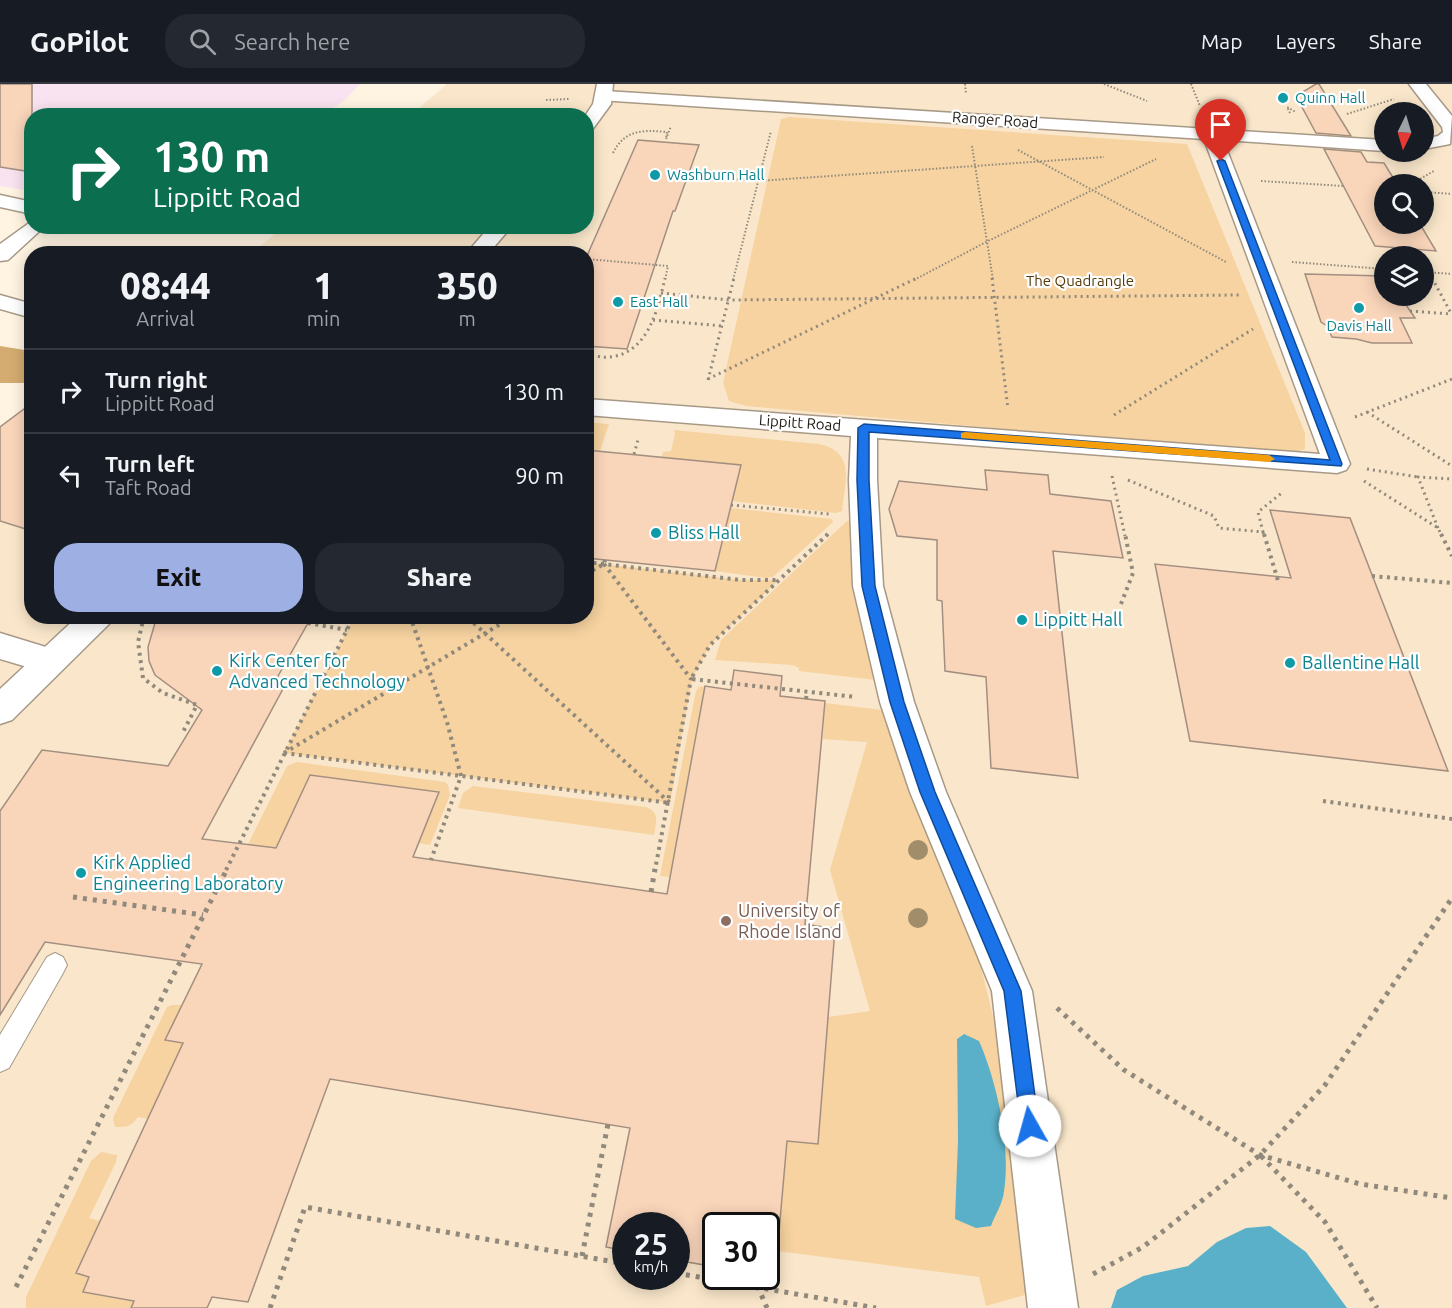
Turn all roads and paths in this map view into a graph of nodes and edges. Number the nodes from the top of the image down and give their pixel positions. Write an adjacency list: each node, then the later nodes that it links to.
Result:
1 (1191, 84): 6 (path)
2 (1418, 84): 11 (street)
3 (601, 87): 5 (street, Ranger Road); 7 (street)
4 (1397, 98): 8 (path)
5 (778, 107): 10 (street, Ranger Road); 20 (path)
6 (1201, 110)
7 (594, 115)
8 (1338, 117)
9 (674, 118): 15 (path)
10 (970, 123): 12 (street, Ranger Road); 17 (path); 18 (path)
11 (1452, 134): 13 (street)
12 (1212, 138): 14 (street, Ranger Road); 23 (path); 34 (street)
13 (1434, 142)
14 (1374, 145)
15 (613, 153)
16 (1112, 156): 17 (path)
17 (1042, 162): 18 (path); 23 (path)
18 (974, 167): 20 (path); 30 (path)
19 (695, 176): 20 (path)
20 (758, 181): 43 (path)
21 (1256, 181): 22 (path)
22 (1344, 186)
23 (1092, 190): 30 (path); 42 (path)
24 (1434, 193): 25 (path)
25 (1452, 194)
26 (0, 201): 27 (street)
27 (24, 206)
28 (25, 234): 32 (street)
29 (495, 234): 31 (street)
30 (987, 241): 40 (path); 41 (path)
31 (483, 246)
32 (0, 255)
33 (594, 260): 39 (path)
34 (1259, 260): 35 (path); 42 (street)
35 (1374, 268)
36 (1434, 273): 37 (path)
37 (1452, 274)
38 (1434, 285): 47 (path)
39 (661, 293): 43 (path); 48 (path)
40 (994, 296): 41 (path); 42 (path); 58 (path)
41 (882, 297): 43 (path); 51 (path)
42 (1273, 298): 57 (street); 59 (path)
43 (729, 300): 49 (path)
44 (0, 302): 45 (street)
45 (24, 309)
46 (1410, 311): 47 (path)
47 (1452, 314)
48 (653, 320): 49 (path); 50 (path)
49 (723, 326): 51 (path)
50 (594, 356)
51 (708, 379): 53 (path)
52 (1452, 379): 55 (path)
53 (706, 389)
54 (594, 408): 56 (street, Lippitt Road)
55 (1367, 412): 57 (path); 61 (path)
56 (864, 428): 58 (street, Lippitt Road); 93 (street)
57 (1324, 431): 60 (street)
58 (1011, 439): 59 (street, Lippitt Road)
59 (1068, 444): 60 (street, Lippitt Road)
60 (1325, 463): 62 (path); 66 (path); 68 (path)
61 (1452, 466)
62 (1418, 477): 63 (path); 66 (path)
63 (1452, 479)
64 (731, 505): 65 (path)
65 (836, 515)
66 (1438, 528): 69 (path)
67 (830, 532): 74 (path)
68 (1263, 532): 76 (path); 77 (path)
69 (1452, 556)
70 (594, 562): 71 (path)
71 (604, 562): 72 (path); 74 (path); 90 (path)
72 (594, 569)
73 (1372, 576): 75 (path)
74 (779, 580): 90 (path)
75 (1452, 583)
76 (1279, 584)
77 (1121, 604)
78 (90, 624): 88 (street)
79 (142, 624): 95 (path)
80 (314, 624): 85 (path)
81 (350, 624): 85 (path)
82 (413, 624): 89 (path)
83 (474, 624): 86 (path)
84 (501, 624): 86 (path)
85 (347, 630): 96 (path)
86 (484, 634): 89 (path); 99 (path)
87 (0, 646): 88 (street)
88 (51, 661): 94 (street)
89 (427, 666): 96 (path); 97 (path)
90 (692, 679): 91 (path); 99 (path)
91 (807, 692): 92 (path); 93 (path)
92 (806, 699)
93 (897, 702): 117 (street)
94 (0, 710)
95 (182, 734)
96 (284, 753): 97 (path); 105 (path)
97 (462, 776): 99 (path); 101 (path)
98 (1323, 801): 100 (path)
99 (670, 803): 102 (path)
100 (1452, 819)
101 (431, 860)
102 (651, 892)
103 (73, 897): 105 (path)
104 (1452, 898): 110 (path)
105 (203, 915): 114 (path)
106 (55, 965): 108 (lane)
107 (1055, 1007): 110 (path)
108 (0, 1059)
109 (608, 1124): 112 (path)
110 (1260, 1155): 111 (path); 117 (path); 121 (path)
111 (1452, 1198)
112 (582, 1256): 113 (path); 118 (path)
113 (612, 1261)
114 (16, 1287)
115 (759, 1290): 119 (path)
116 (775, 1290): 120 (path)
117 (1052, 1302)
118 (270, 1308)
119 (767, 1308)
120 (876, 1308)
121 (1377, 1308)

